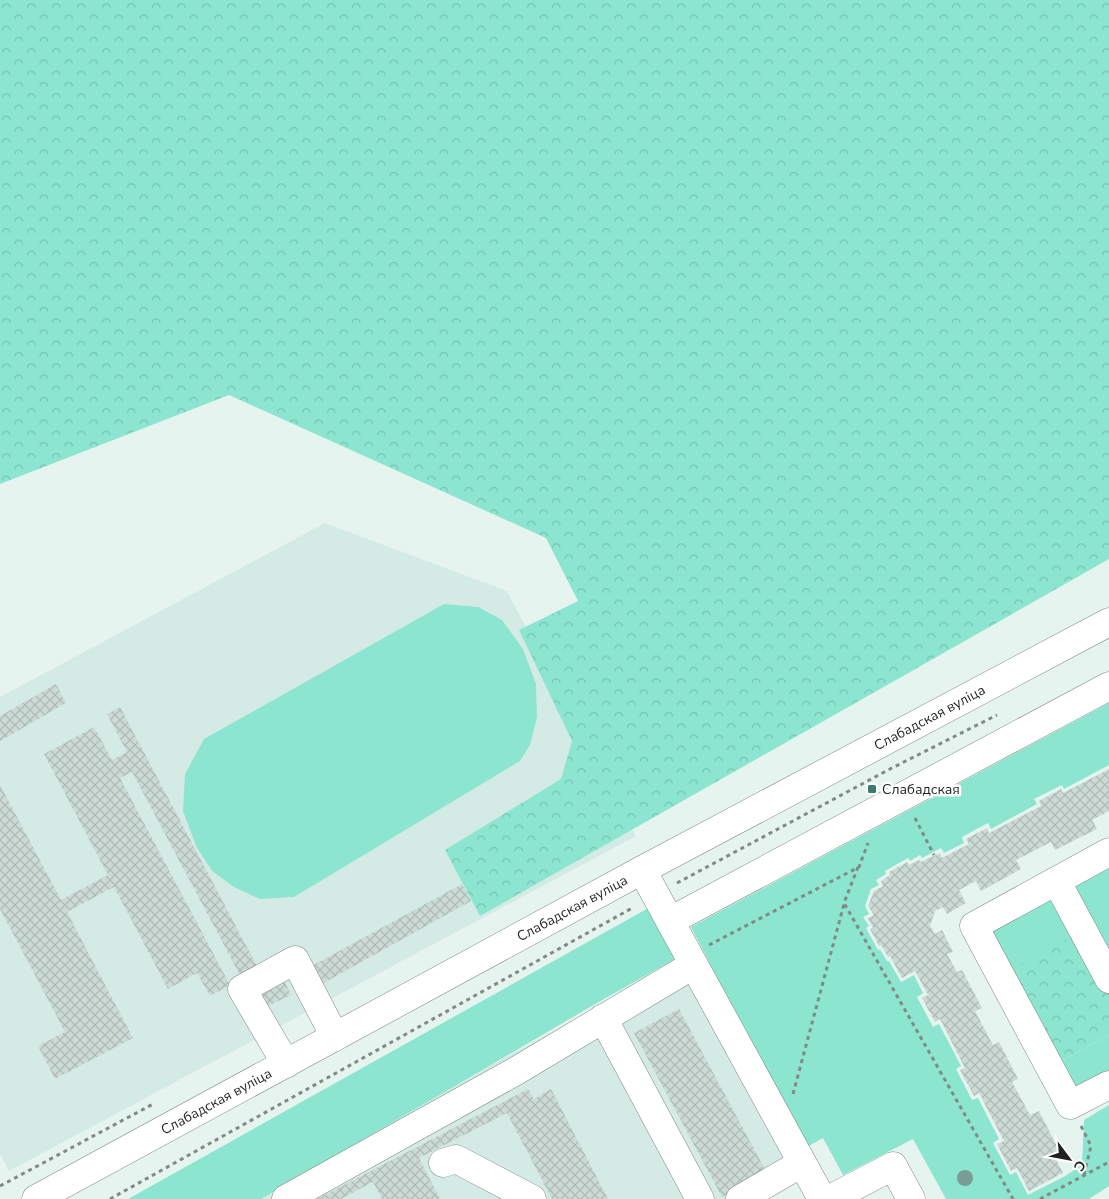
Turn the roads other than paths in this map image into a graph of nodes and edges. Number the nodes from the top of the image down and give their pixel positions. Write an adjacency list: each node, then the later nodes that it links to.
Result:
1 (1109, 622): 4 (street, Слабадская вуліца)
2 (1109, 686): 6 (street)
3 (1109, 852): 5 (street)
4 (642, 870): 6 (street); 10 (street, Слабадская вуліца)
5 (1056, 882): 8 (street); 12 (street)
6 (670, 921): 7 (street)
7 (691, 960): 9 (street); 14 (street)
8 (1105, 962)
9 (603, 1018): 16 (street); 18 (street)
10 (335, 1037): 11 (street, Слабадская вуліца); 11 (street)
11 (286, 1064): 15 (street, Слабадская вуліца)
12 (1109, 1085)
13 (444, 1163): 17 (street)
14 (802, 1163): 19 (street); 20 (street)
15 (36, 1199)
16 (286, 1199)
17 (532, 1199)
18 (700, 1199)
19 (740, 1199)
20 (822, 1199)
21 (830, 1199): 22 (street)
22 (911, 1199)

